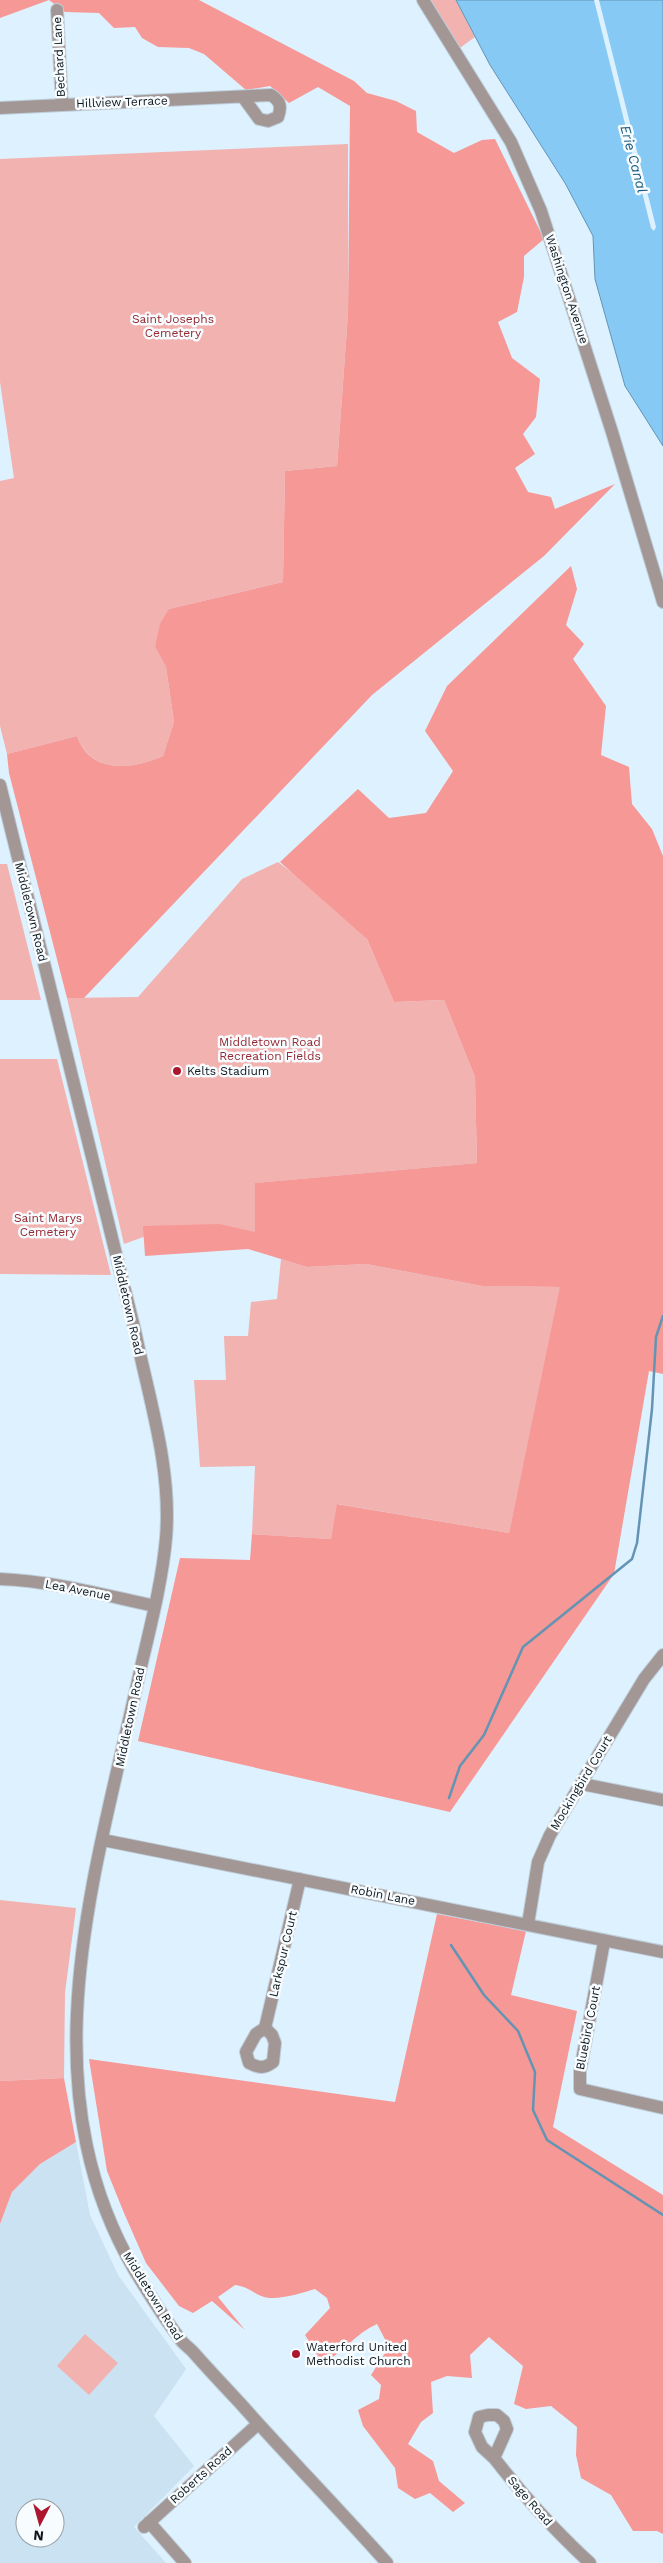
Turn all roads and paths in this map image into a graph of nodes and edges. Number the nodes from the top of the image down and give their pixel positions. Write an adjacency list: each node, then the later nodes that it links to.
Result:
1 (424, 0): 6 (street, Washington Avenue)
2 (57, 10): 4 (street, Bechard Lane)
3 (243, 97): 4 (street, Hillview Terrace)
4 (62, 104): 5 (street, Hillview Terrace)
5 (0, 108)
6 (663, 600)
7 (0, 785): 9 (street, Middletown Road)
8 (0, 1579): 9 (street, Lea Avenue)
9 (155, 1606): 13 (street, Middletown Road)
10 (663, 1655): 11 (street, Mockingbird Court)
11 (582, 1784): 12 (street); 15 (street, Mockingbird Court)
12 (663, 1800)
13 (103, 1840): 14 (street, Robin Lane); 20 (street, Middletown Road)
14 (300, 1879): 15 (street, Robin Lane); 18 (street, Larkspur Court)
15 (528, 1924): 16 (street, Robin Lane)
16 (604, 1942): 17 (street, Robin Lane); 19 (street, Bluebird Court)
17 (663, 1952)
18 (265, 2028)
19 (663, 2108)
20 (258, 2424): 22 (street, Roberts Road); 23 (street, Middletown Road)
21 (494, 2458): 24 (street, Sage Road)
22 (185, 2563)
23 (386, 2563)
24 (590, 2563)

